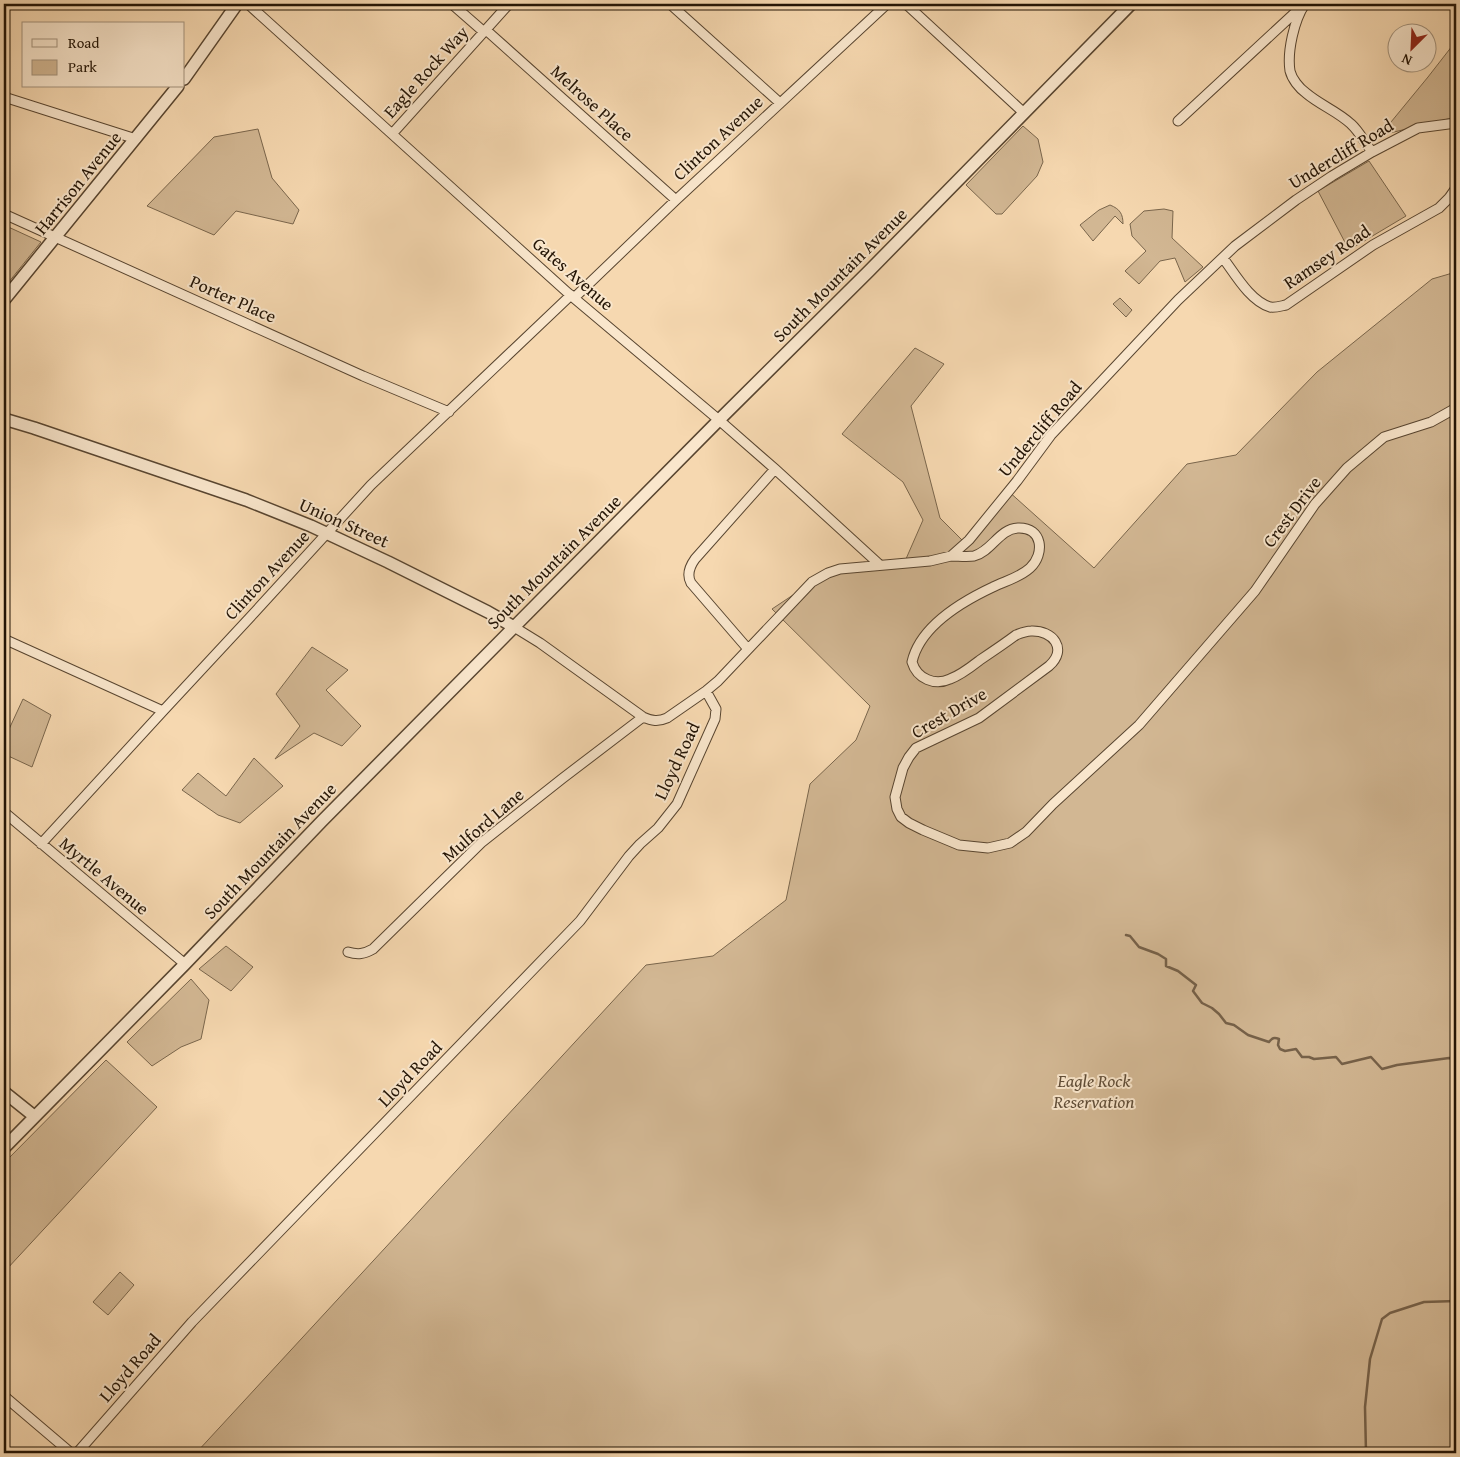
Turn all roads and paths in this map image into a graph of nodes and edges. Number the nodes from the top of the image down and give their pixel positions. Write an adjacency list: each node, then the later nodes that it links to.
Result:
1 (237, 4): 11 (street)
2 (248, 4): 18 (street, Gates Avenue)
3 (452, 4): 10 (street, Melrose Place)
4 (509, 4): 10 (street, Eagle Rock Way)
5 (670, 4): 14 (street)
6 (887, 4): 14 (street, Clinton Avenue)
7 (906, 4): 15 (street)
8 (1130, 4): 15 (street, South Mountain Avenue)
9 (1304, 4): 16 (street); 20 (street)
10 (485, 31): 18 (street, Eagle Rock Way); 22 (street, Melrose Place)
11 (185, 78)
12 (176, 88): 19 (street, Harrison Avenue)
13 (4, 97): 19 (street)
14 (780, 103): 22 (street, Clinton Avenue)
15 (1024, 113): 31 (street, South Mountain Avenue)
16 (1178, 122)
17 (1456, 123): 20 (street, Undercliff Road)
18 (392, 134): 26 (street, Gates Avenue)
19 (136, 139): 24 (street, Harrison Avenue)
20 (1372, 152): 25 (street, Undercliff Road)
21 (1456, 188): 25 (street, Ramsey Road)
22 (676, 200): 26 (street, Clinton Avenue)
23 (4, 214): 24 (street, Porter Place)
24 (55, 238): 27 (street, Harrison Avenue); 29 (street, Porter Place)
25 (1223, 258): 34 (street, Undercliff Road)
26 (572, 297): 29 (street, Clinton Avenue); 31 (street, Gates Avenue)
27 (4, 300)
28 (1456, 408): 34 (street, Crest Drive)
29 (448, 412): 33 (street, Clinton Avenue)
30 (4, 419): 33 (street, Union Street)
31 (719, 420): 32 (street, Gates Avenue); 36 (street, South Mountain Avenue)
32 (775, 469): 35 (street, Gates Avenue); 38 (street)
33 (327, 534): 36 (street, Union Street); 40 (street, Clinton Avenue)
34 (951, 556): 35 (street, Undercliff Road)
35 (880, 565): 38 (street, Undercliff Road)
36 (514, 627): 41 (street, Union Street); 45 (street, South Mountain Avenue)
37 (4, 639): 40 (street)
38 (748, 649): 39 (street, Undercliff Road)
39 (706, 691): 41 (street, Undercliff Road); 51 (street, Lloyd Road)
40 (162, 711): 43 (street, Clinton Avenue)
41 (643, 717): 44 (street, Mulford Lane)
42 (4, 812): 43 (street, Myrtle Avenue)
43 (41, 844): 45 (street, Myrtle Avenue)
44 (348, 952)
45 (185, 964): 47 (street, South Mountain Avenue)
46 (4, 1092): 47 (street)
47 (34, 1116): 48 (street, South Mountain Avenue)
48 (4, 1148)
49 (4, 1396): 50 (street)
50 (71, 1453)
51 (76, 1453)

